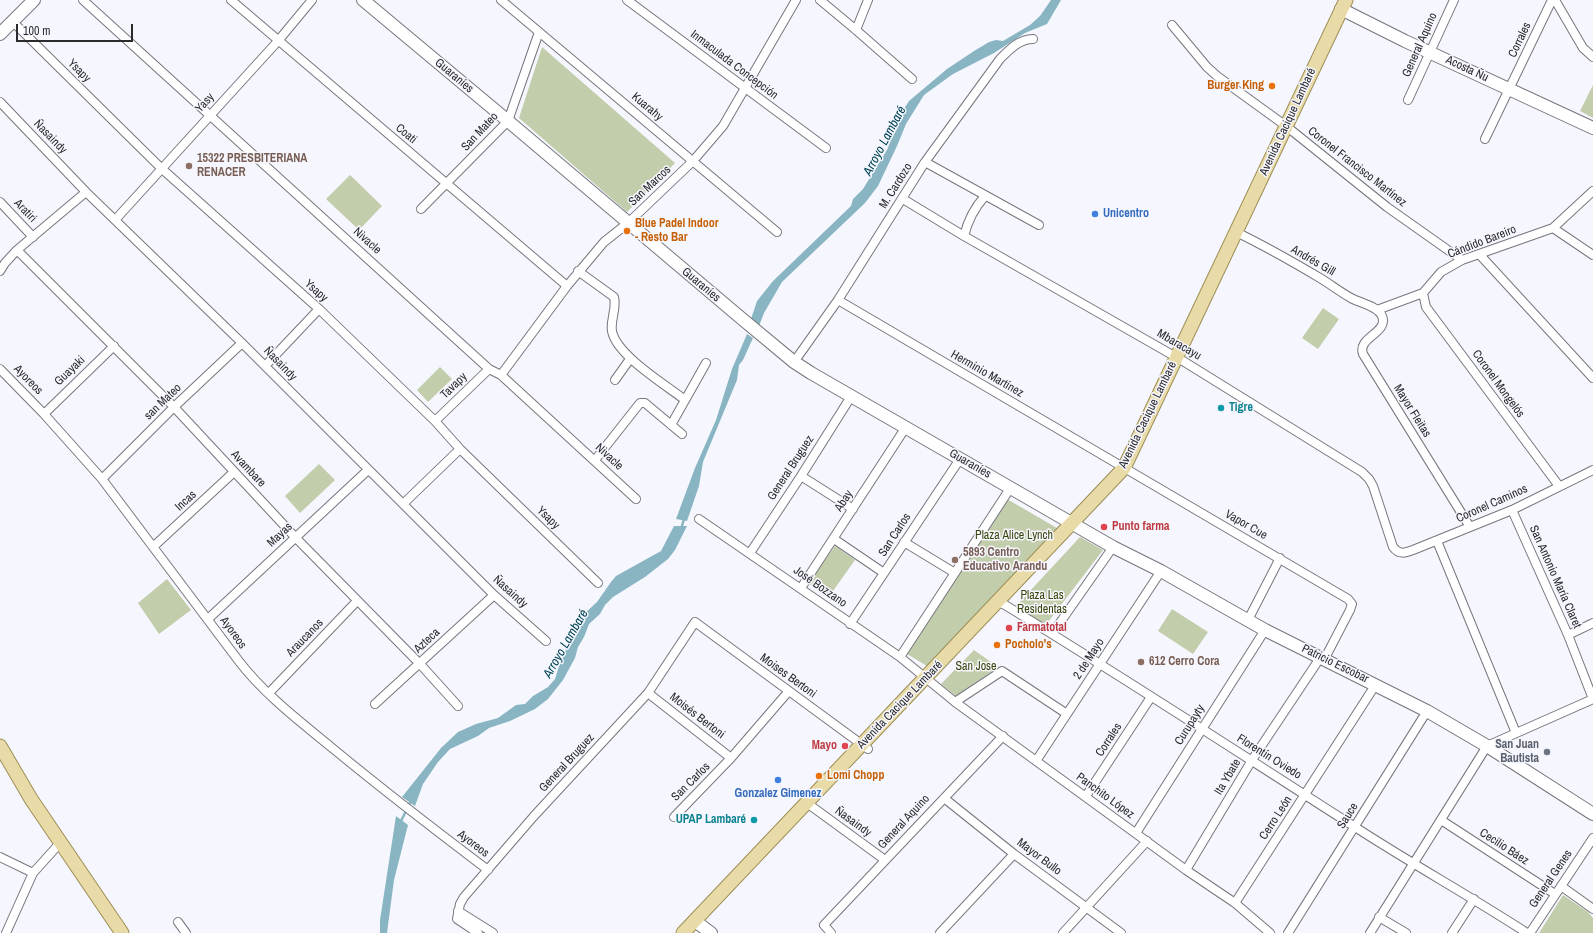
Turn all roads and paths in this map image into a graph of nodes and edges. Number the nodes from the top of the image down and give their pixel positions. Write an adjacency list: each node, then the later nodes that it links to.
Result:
1 (34, 0): 15 (street)
2 (83, 0): 29 (street, Nivacle)
3 (231, 0): 21 (street, Coati)
4 (312, 0): 21 (street, Yasy)
5 (363, 0): 30 (street, Guaraníes)
6 (501, 0): 18 (street, Kuarahy)
7 (627, 0): 25 (street, Inmaculada Concepción)
8 (796, 0): 25 (street, San Marcos)
9 (820, 0): 17 (street)
10 (868, 0): 17 (street)
11 (1353, 0): 14 (main road, Avenida Cacique Lambaré)
12 (1454, 0): 22 (street, General Aquino)
13 (1553, 0): 23 (street); 26 (street, Corrales)
14 (1345, 7): 22 (street, Acosta Ñu); 31 (main road, Avenida Cacique Lambaré)
15 (13, 22): 19 (street); 37 (street, Ysapy)
16 (1172, 25): 31 (street, Coronel Francisco Martínez)
17 (856, 30): 24 (street)
18 (539, 32): 30 (street, San Mateo); 35 (street, Kuarahy)
19 (0, 34)
20 (1033, 39): 36 (street, M. Cardozo)
21 (278, 41): 29 (street, Yasy); 38 (street, Coati)
22 (1430, 52): 26 (street, Acosta Ñu); 27 (street, General Aquino)
23 (1593, 57)
24 (912, 79)
25 (744, 88): 34 (street, Inmaculada Concepción); 35 (street, San Marcos)
26 (1510, 89): 32 (street, Acosta Ñu); 33 (street, Corrales)
27 (1408, 100)
28 (0, 102): 40 (street, Ñasaindy)
29 (210, 115): 37 (street, Yasy); 73 (street, Nivacle)
30 (508, 121): 38 (street, San Mateo); 46 (street, Guaraníes)
31 (1289, 128): 50 (main road, Avenida Cacique Lambaré); 56 (street, Coronel Francisco Martínez)
32 (1593, 128)
33 (1485, 139)
34 (826, 148)
35 (693, 162): 46 (street, San Marcos); 49 (street, Kuarahy)
36 (926, 162): 41 (street); 42 (street, M. Cardozo)
37 (161, 168): 45 (street, Yasy); 63 (street, Ysapy)
38 (447, 184): 44 (street, San Mateo); 60 (street, Coati)
39 (1593, 191): 48 (street, Cándido Bareiro)
40 (86, 192): 45 (street, Ñasaindy); 52 (street)
41 (985, 196): 47 (street); 51 (street)
42 (903, 199): 51 (street, Mbaracayu); 62 (street, M. Cardozo)
43 (0, 202): 52 (street, Aratiri)
44 (422, 209)
45 (115, 220): 65 (street, Ñasaindy)
46 (628, 223): 59 (street, San Marcos); 69 (street, Guaraníes)
47 (1039, 225)
48 (1553, 228): 54 (street); 55 (street, Cándido Bareiro)
49 (777, 232)
50 (1239, 233): 64 (street, Andrés Gill); 68 (main road, Avenida Cacique Lambaré)
51 (964, 236): 68 (street, Mbaracayu)
52 (34, 237): 53 (street)
53 (17, 250): 57 (street); 66 (street, Avambare)
54 (1593, 254)
55 (1480, 255): 56 (street, Cándido Bareiro); 75 (street)
56 (1462, 260): 61 (street, Cándido Bareiro)
57 (3, 261): 58 (street)
58 (0, 271)
59 (578, 272): 60 (street, San Marcos); 67 (street)
60 (567, 286): 74 (street, San Marcos)
61 (1423, 293): 64 (street, Cándido Bareiro); 94 (street, Coronel Mongelós)
62 (838, 300): 69 (street, M. Cardozo); 88 (street, Herminio Martínez)
63 (319, 310): 71 (street); 81 (street, Ysapy)
64 (1377, 310): 102 (street, Mayor Fleitas)
65 (242, 343): 71 (street, Ñasaindy); 79 (street, san Mateo)
66 (114, 346): 79 (street, Avambare); 80 (street, Guayaki)
67 (630, 359): 76 (street); 78 (street)
68 (1180, 359): 88 (main road, Avenida Cacique Lambaré); 109 (street, Mbaracayu)
69 (794, 362): 77 (street, Guaraníes)
70 (706, 363): 78 (street)
71 (265, 366): 89 (street, Ñasaindy)
72 (0, 368): 80 (street, Ayoreos)
73 (489, 369): 74 (street, Nivacle); 81 (street, Tavapy)
74 (501, 376): 87 (street, Nivacle)
75 (1593, 378)
76 (615, 380)
77 (852, 395): 83 (street, Guaraníes); 92 (street, General Bruguez)
78 (685, 400): 82 (street)
79 (174, 407): 91 (street, Avambare); 93 (street, san Mateo)
80 (44, 414): 93 (street, Ayoreos)
81 (435, 421): 85 (street, Ysapy)
82 (671, 425): 84 (street); 87 (street)
83 (906, 427): 86 (street, Guaraníes); 98 (street, Abay)
84 (682, 434)
85 (460, 449): 97 (street); 115 (street, Ysapy)
86 (960, 459): 95 (street, Guaraníes); 106 (street, San Carlos)
87 (595, 460): 96 (street, Nivacle)
88 (1127, 469): 101 (main road, Avenida Cacique Lambaré); 111 (street, Vapor Cue)
89 (368, 470): 97 (street, Ñasaindy); 103 (street, Mayas)
90 (1593, 470): 94 (street, Coronel Caminos)
91 (234, 472): 103 (street, Avambare); 107 (street, Incas)
92 (801, 476): 98 (street); 110 (street, General Bruguez)
93 (102, 480): 107 (street, Ayoreos)
94 (1558, 486): 99 (street, Coronel Caminos)
95 (1011, 487): 101 (street, Guaraníes); 114 (street)
96 (636, 499)
97 (403, 504): 117 (street, Ñasaindy)
98 (853, 509): 104 (street, Abay)
99 (1512, 510): 102 (street, Coronel Caminos); 128 (street, San Antonio María Claret)
100 (699, 519): 110 (street, José Bozzano)
101 (1076, 525): 108 (street, Patricio Escobar); 119 (main road, Avenida Cacique Lambaré)
102 (1470, 527): 105 (street, Coronel Caminos)
103 (295, 537): 118 (street, Avambare); 121 (street, Mayas)
104 (834, 539): 113 (street); 116 (street, Abay)
105 (1437, 541): 109 (street, Coronel Caminos); 147 (street)
106 (904, 542): 113 (street, San Carlos); 114 (street)
107 (153, 547): 121 (street, Ayoreos)
108 (1113, 547): 112 (street, Patricio Escobar); 127 (street)
109 (1398, 552)
110 (750, 553): 116 (street, José Bozzano)
111 (1280, 558): 120 (street, Vapor Cue); 122 (street)
112 (1161, 571): 122 (street, Patricio Escobar); 133 (street, 2 de Mayo)
113 (884, 573): 125 (street, San Carlos)
114 (955, 573): 130 (street)
115 (598, 583)
116 (801, 588): 125 (street, José Bozzano)
117 (494, 595): 129 (street, Ñasaindy); 132 (street, Azteca)
118 (358, 601): 132 (street, Avambare); 137 (street, Araucanos)
119 (1001, 604): 127 (street, Florentín Oviedo); 134 (main road, Avenida Cacique Lambaré)
120 (1352, 606): 131 (street, Ita Ybate)
121 (208, 618): 137 (street, Ayoreos)
122 (1248, 620): 126 (street, Patricio Escobar)
123 (695, 622): 136 (street, Moises Bertoni); 138 (street, General Bruguez)
124 (1593, 623): 128 (street)
125 (850, 624): 130 (street, José Bozzano)
126 (1266, 630): 131 (street, Patricio Escobar); 146 (street, Curupayty)
127 (1052, 634): 133 (street, Florentín Oviedo)
128 (1568, 635): 140 (street, San Antonio María Claret)
129 (546, 641)
130 (900, 657): 134 (street, José Bozzano)
131 (1322, 659): 135 (street, Patricio Escobar); 154 (street, Ita Ybate)
132 (420, 664): 142 (street, Azteca); 143 (street, Avambare)
133 (1100, 664): 139 (street, Florentín Oviedo); 145 (street, 2 de Mayo)
134 (928, 680): 141 (street, Panchito López); 151 (main road, Avenida Cacique Lambaré)
135 (1376, 684): 144 (street, Patricio Escobar); 156 (street, Cerro León)
136 (788, 692): 151 (street, Moises Bertoni); 152 (street, San Carlos)
137 (269, 693): 173 (street, Ayoreos)
138 (648, 693): 152 (street, Moisés Bertoni); 173 (street, General Bruguez)
139 (1151, 697): 146 (street, Florentín Oviedo); 157 (street, Corrales)
140 (1593, 699): 147 (street)
141 (955, 702): 145 (street); 148 (street, Panchito López)
142 (375, 704)
143 (458, 706)
144 (1427, 711): 150 (street, Patricio Escobar); 164 (street, Sauce)
145 (1067, 714): 153 (street, 2 de Mayo)
146 (1202, 728): 154 (street, Florentín Oviedo); 165 (street, Curupayty)
147 (1516, 733): 150 (street)
148 (1002, 736): 153 (street, Panchito López); 158 (street, General Aquino)
149 (0, 746): 159 (main road)
150 (1487, 746): 161 (street, Patricio Escobar); 163 (street)
151 (865, 747): 160 (main road, Avenida Cacique Lambaré)
152 (731, 758): 162 (street, San Carlos)
153 (1036, 760): 157 (street, Panchito López)
154 (1252, 760): 156 (street, Florentín Oviedo); 174 (street, Ita Ybate)
155 (0, 761): 159 (main road)
156 (1306, 794): 164 (street, Florentín Oviedo); 179 (street, Cerro León)
157 (1086, 796): 165 (street, Panchito López)
158 (944, 798): 169 (street, Mayor Bullo); 171 (street, General Aquino)
159 (31, 799): 168 (main road)
160 (810, 805): 171 (street, Ñasaindy); 185 (main road, Avenida Cacique Lambaré)
161 (1593, 814)
162 (674, 816)
163 (1441, 820): 172 (street); 177 (street, Cecilio Báez)
164 (1355, 828): 172 (street, Florentín Oviedo); 197 (street, Sauce)
165 (1136, 833): 167 (street, Panchito López)
166 (1593, 838): 176 (street, General Genes)
167 (1147, 841): 174 (street, Panchito López); 180 (street)
168 (60, 843): 175 (street); 187 (main road)
169 (1014, 854): 180 (street, Mayor Bullo); 193 (street)
170 (0, 857): 175 (street)
171 (885, 860): 192 (street, General Aquino)
172 (1413, 863): 178 (street, Florentín Oviedo); 183 (street)
173 (488, 870): 182 (street, General Bruguez)
174 (1186, 870): 179 (street, Panchito López)
175 (34, 873): 186 (street)
176 (1561, 886): 177 (street, General Genes); 181 (street)
177 (1555, 894): 202 (street, General Genes)
178 (1474, 899): 200 (street); 201 (street, Florentín Oviedo)
179 (1235, 903): 196 (street, Panchito López)
180 (1087, 909): 194 (street); 195 (street, Mayor Bullo)
181 (1593, 909)
182 (457, 916): 189 (street); 190 (street)
183 (1379, 917): 198 (street); 199 (street)
184 (178, 922): 188 (street)
185 (701, 928): 191 (main road, Avenida Cacique Lambaré)
186 (6, 933)
187 (122, 933)
188 (186, 933)
189 (478, 933)
190 (493, 933)
191 (683, 933)
192 (831, 933)
193 (940, 933)
194 (1063, 933)
195 (1121, 933)
196 (1270, 933)
197 (1288, 933)
198 (1370, 933)
199 (1406, 933)
200 (1452, 933)
201 (1527, 933)
202 (1530, 933)

